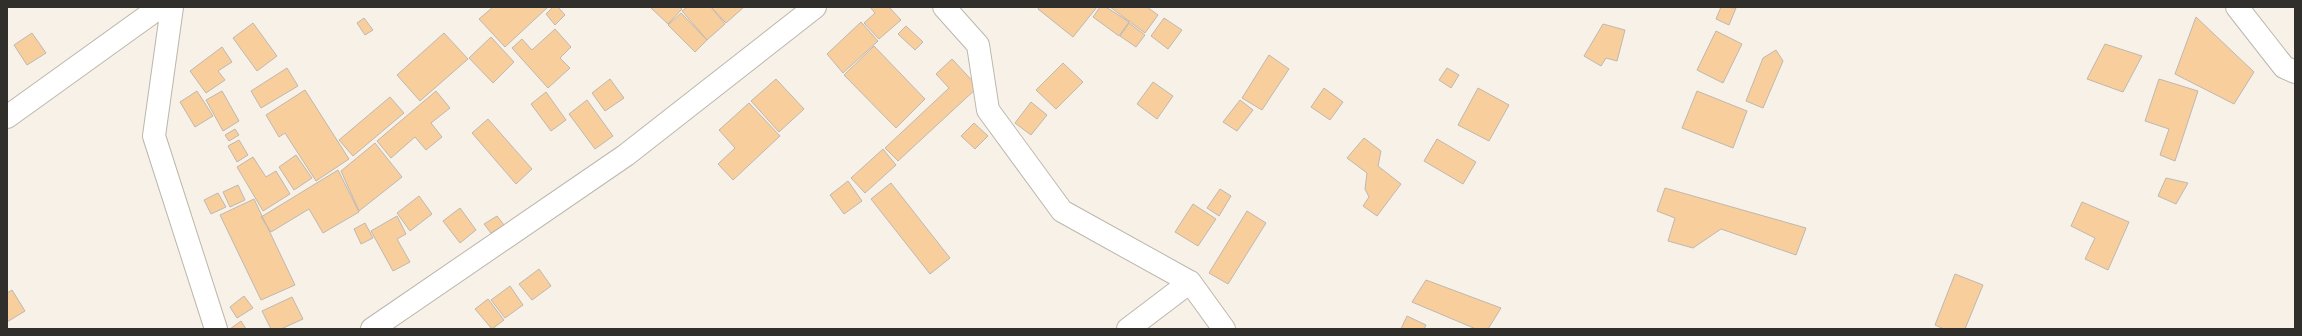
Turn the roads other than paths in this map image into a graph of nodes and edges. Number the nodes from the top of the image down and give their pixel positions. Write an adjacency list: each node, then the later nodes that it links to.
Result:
1 (160, 7): 7 (street)
2 (172, 7): 9 (street)
3 (814, 7): 10 (street)
4 (944, 7): 8 (street)
5 (2238, 7): 6 (street)
6 (2295, 72)
7 (7, 117)
8 (1190, 282): 11 (street); 12 (street)
9 (216, 329)
10 (372, 329)
11 (1128, 329)
12 (1224, 329)

